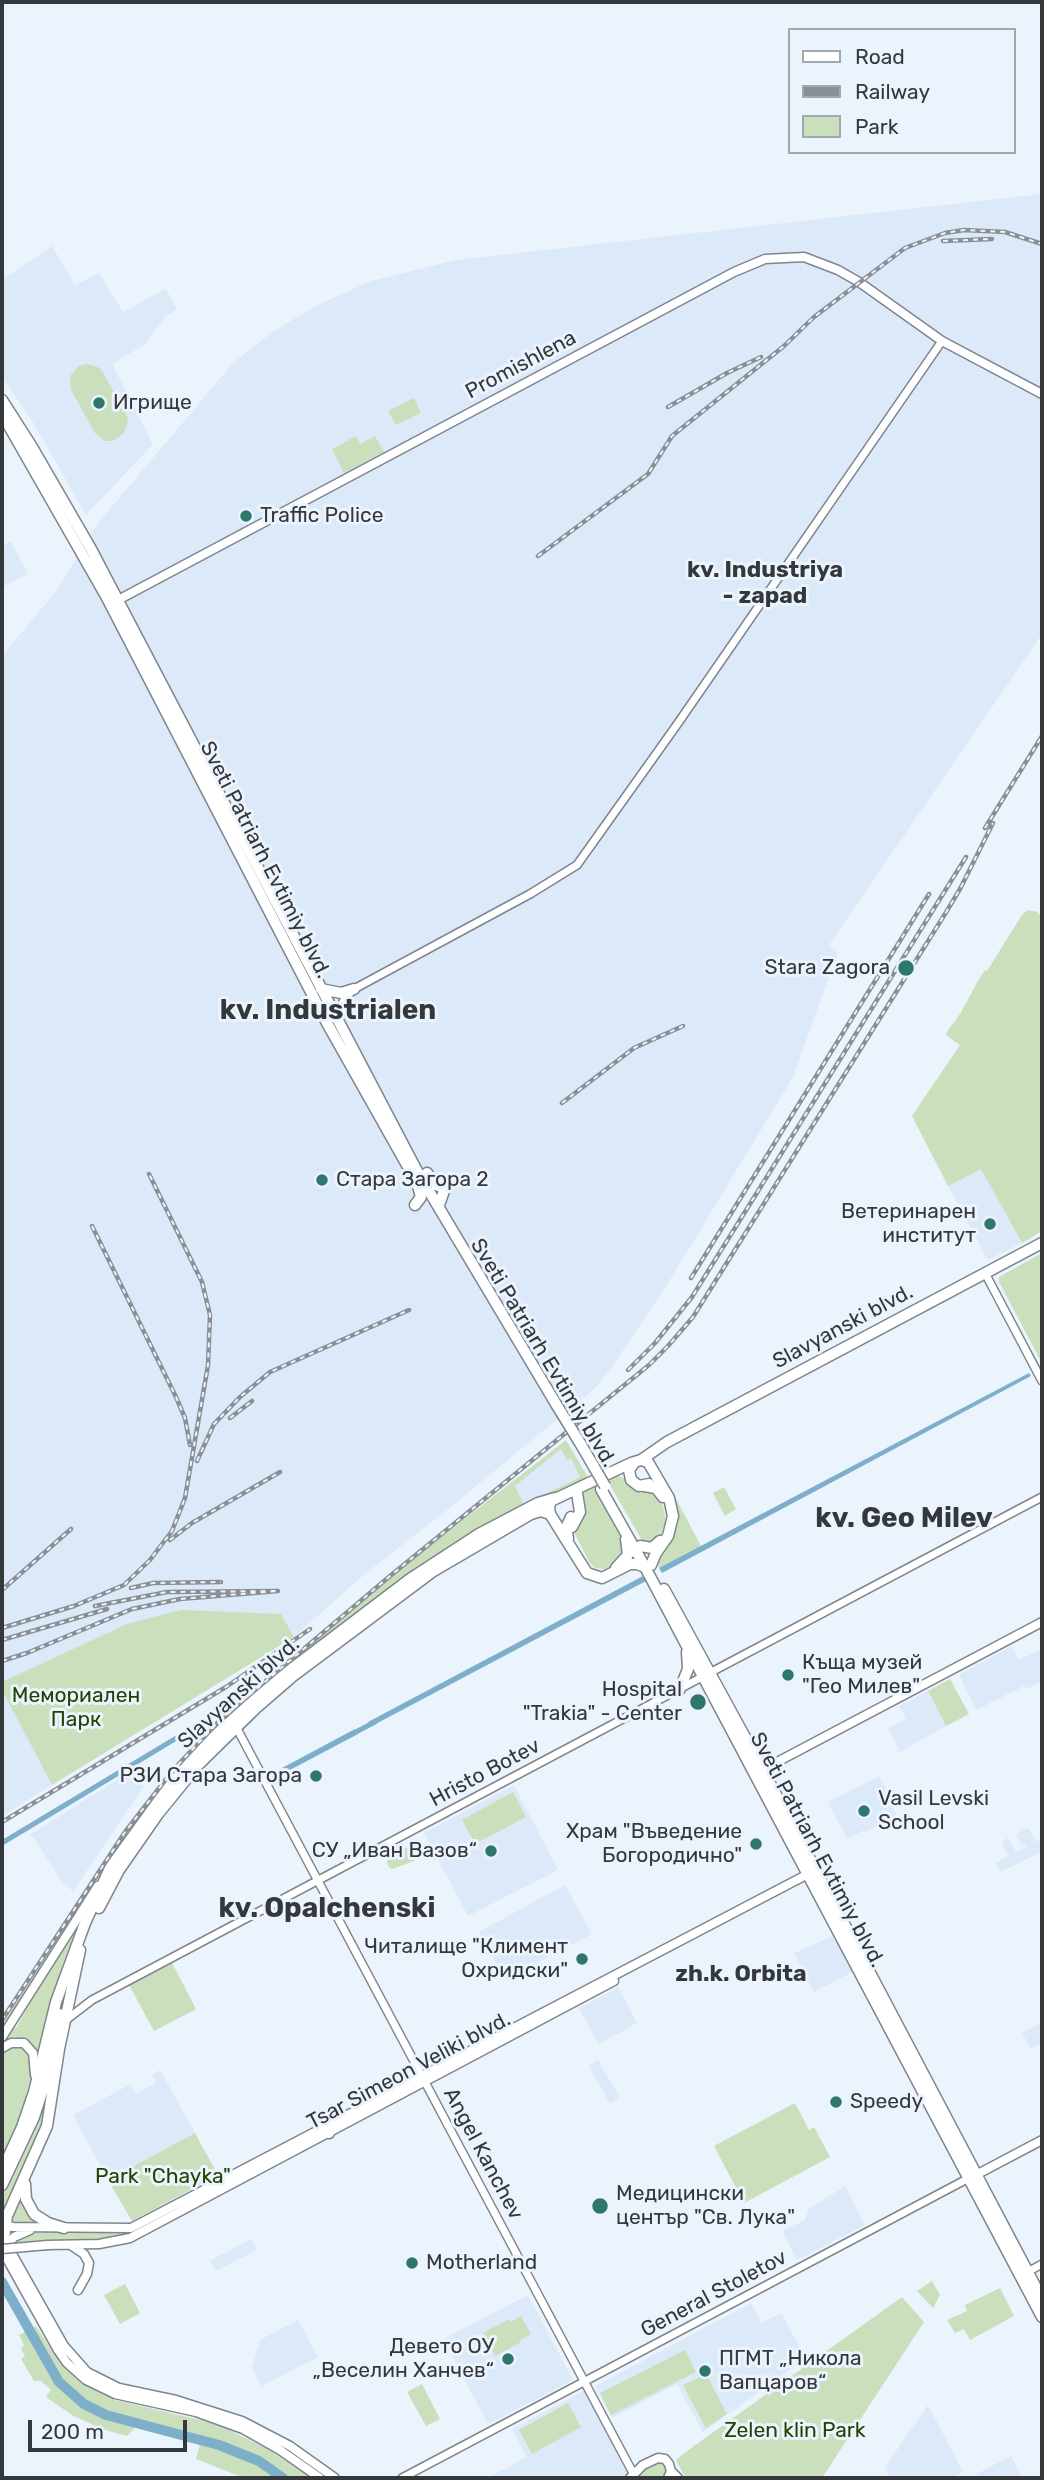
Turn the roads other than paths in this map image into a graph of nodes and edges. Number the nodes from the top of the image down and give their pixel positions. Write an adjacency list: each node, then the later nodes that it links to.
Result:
1 (942, 341): 2 (main road, Promishlena); 6 (main road, Promishlena); 9 (street)
2 (1042, 394)
3 (2, 400): 6 (main road, Sveti Patriarh Evtimiy blvd.)
4 (2, 414): 5 (main road, Sveti Patriarh Evtimiy blvd.)
5 (102, 589): 6 (main road); 7 (main road, Sveti Patriarh Evtimiy blvd.)
6 (118, 600): 7 (main road); 8 (main road, Sveti Patriarh Evtimiy blvd.)
7 (116, 615): 10 (main road, Sveti Patriarh Evtimiy blvd.)
8 (321, 989): 9 (main road); 10 (main road, Sveti Patriarh Evtimiy blvd.)
9 (354, 989): 10 (street)
10 (332, 1020): 12 (main road, Sveti Patriarh Evtimiy blvd.); 12 (main road, Sveti Patriarh Evtimiy blvd.)
11 (427, 1173): 12 (main road)
12 (437, 1207): 22 (main road, Sveti Patriarh Evtimiy blvd., bridge)
13 (1042, 1243): 14 (main road, Slavyanski blvd.)
14 (985, 1273): 15 (street); 16 (main road, Slavyanski blvd.)
15 (1042, 1379)
16 (662, 1444): 17 (main road, Slavyanski blvd.); 18 (main road)
17 (640, 1461): 18 (main road); 19 (main road, Slavyanski blvd.); 20 (main road)
18 (654, 1471): 21 (main road); 31 (main road)
19 (611, 1472): 20 (main road); 23 (main road, Slavyanski blvd.)
20 (629, 1476): 21 (main road)
21 (644, 1486): 29 (main road)
22 (603, 1487): 28 (main road, Sveti Patriarh Evtimiy blvd.); 29 (main road, Sveti Patriarh Evtimiy blvd.)
23 (580, 1489): 24 (main road, Slavyanski blvd.); 26 (main road); 30 (main road)
24 (558, 1497): 26 (main road); 27 (main road); 36 (main road, Slavyanski blvd.)
25 (1042, 1497): 34 (street, Hristo Botev)
26 (573, 1512): 27 (main road); 30 (main road)
27 (552, 1516): 31 (main road); 36 (main road, Slavyanski blvd.)
28 (620, 1522): 30 (main road); 31 (main road, Sveti Patriarh Evtimiy blvd.)
29 (640, 1546): 31 (main road, Sveti Patriarh Evtimiy blvd.)
30 (581, 1561)
31 (650, 1570): 33 (main road, Sveti Patriarh Evtimiy blvd.); 34 (main road)
32 (1042, 1622): 37 (main road)
33 (686, 1644): 34 (main road, Sveti Patriarh Evtimiy blvd.); 35 (main road)
34 (707, 1675): 35 (street, Hristo Botev); 37 (main road, Sveti Patriarh Evtimiy blvd.)
35 (680, 1689): 40 (street, Hristo Botev)
36 (234, 1723): 38 (main road, Slavyanski blvd.); 40 (street, Angel Kanchev); 41 (main road, Slavyanski blvd.)
37 (759, 1772): 39 (main road, Sveti Patriarh Evtimiy blvd.)
38 (110, 1868): 45 (main road); 48 (main road, Slavyanski blvd.)
39 (813, 1874): 47 (main road, Tsar Simeon Veliki blvd.); 53 (main road, Sveti Patriarh Evtimiy blvd.)
40 (317, 1881): 43 (street, Hristo Botev); 47 (street, Angel Kanchev)
41 (80, 1949): 42 (main road); 49 (main road, Slavyanski blvd.)
42 (71, 1996): 43 (street); 44 (main road)
43 (92, 2000): 44 (street, Hristo Botev)
44 (66, 2020): 54 (main road)
45 (2, 2037)
46 (2, 2048): 48 (main road)
47 (423, 2079): 50 (main road, Tsar Simeon Veliki blvd.); 65 (street, Angel Kanchev)
48 (34, 2092): 49 (main road, Slavyanski blvd.)
49 (25, 2128): 52 (main road, Slavyanski blvd.); 55 (main road, Slavyanski blvd.)
50 (328, 2129): 57 (main road, Tsar Simeon Veliki blvd.); 59 (main road, Tsar Simeon Veliki blvd.)
51 (1042, 2140): 53 (main road, General Stoletov)
52 (2, 2171)
53 (973, 2176): 61 (main road, Sveti Patriarh Evtimiy blvd.); 65 (street, General Stoletov)
54 (26, 2179): 57 (main road); 58 (main road)
55 (2, 2185)
56 (44, 2227): 57 (main road, Tsar Simeon Veliki blvd.); 58 (main road, Tsar Simeon Veliki blvd.); 58 (main road)
57 (64, 2228)
58 (3, 2241): 59 (main road, Tsar Simeon Veliki blvd., bridge); 70 (main road); 71 (main road)
59 (69, 2244): 62 (main road)
60 (1042, 2264): 61 (street)
61 (1024, 2274): 63 (main road, Sveti Patriarh Evtimiy blvd.); 64 (main road, Sveti Patriarh Evtimiy blvd.)
62 (78, 2290)
63 (1042, 2299)
64 (1042, 2317)
65 (584, 2382): 66 (street, Angel Kanchev); 72 (street, General Stoletov)
66 (624, 2458): 67 (street); 69 (street, Angel Kanchev)
67 (643, 2465): 68 (main road); 69 (main road)
68 (669, 2474): 73 (main road)
69 (632, 2476)
70 (320, 2478)
71 (335, 2478)
72 (402, 2478)
73 (678, 2478)

